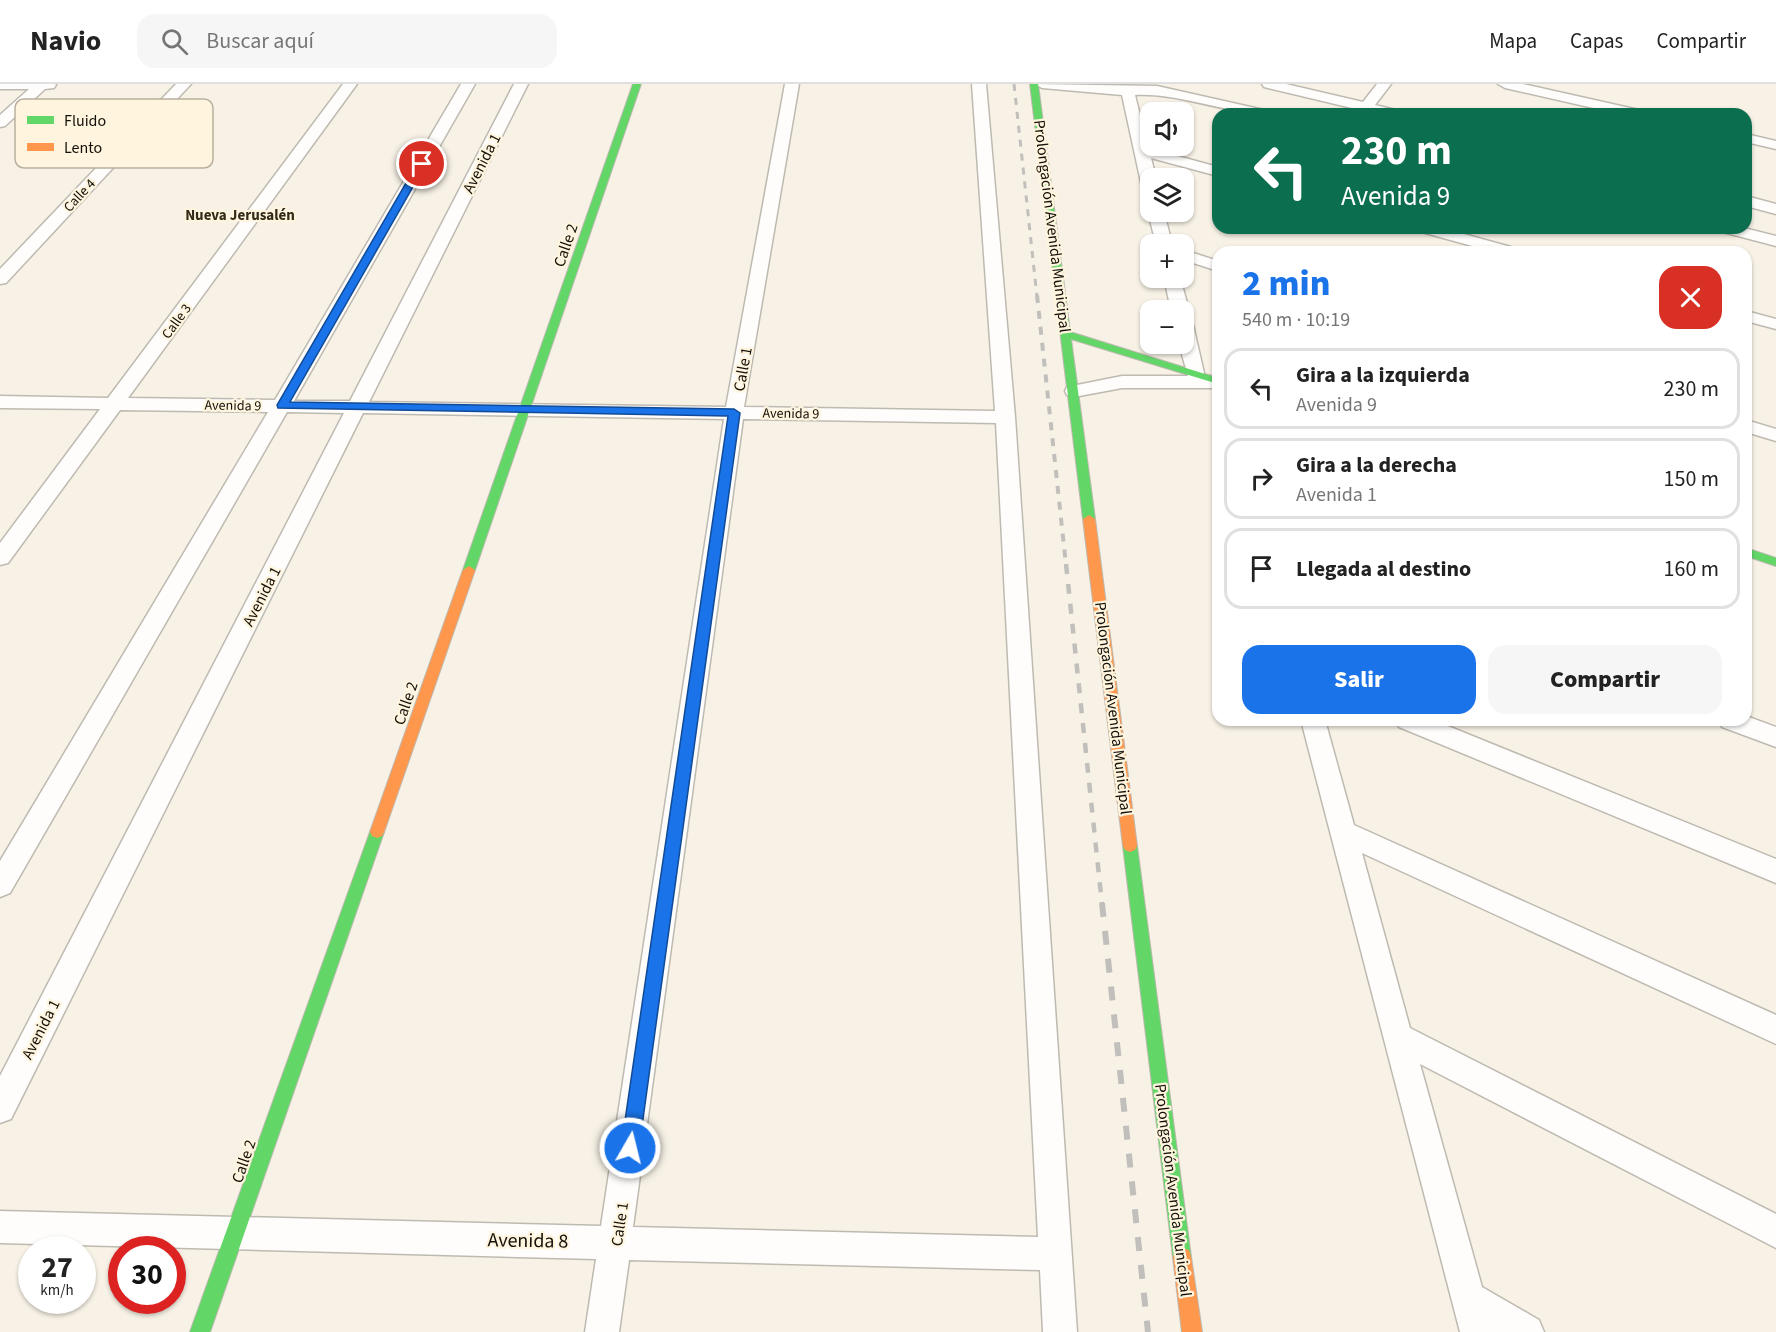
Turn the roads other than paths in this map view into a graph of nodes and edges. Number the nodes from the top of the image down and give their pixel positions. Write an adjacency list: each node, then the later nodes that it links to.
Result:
1 (47, 84): 15 (street); 18 (street)
2 (184, 84): 19 (street, Calle 4)
3 (350, 84): 50 (street, Calle 3)
4 (468, 84): 51 (street)
5 (521, 84): 52 (street, Avenida 1)
6 (637, 84): 53 (street, Calle 2)
7 (792, 84): 54 (street, Calle 1)
8 (979, 84): 55 (street)
9 (1034, 84): 43 (street, Prolongación Avenida Municipal)
10 (1042, 84): 16 (street)
11 (1173, 84): 17 (street)
12 (1269, 84): 20 (street)
13 (1384, 84): 20 (street)
14 (1505, 84): 23 (street)
15 (0, 85)
16 (1127, 88): 17 (street); 27 (street)
17 (1157, 90): 21 (street)
18 (29, 99)
19 (170, 99)
20 (1366, 107): 22 (street)
21 (1237, 108)
22 (1370, 108)
23 (1612, 108)
24 (15, 111): 25 (street)
25 (0, 123)
26 (1752, 139): 28 (street)
27 (1140, 143)
28 (1776, 145)
29 (1160, 156): 31 (street)
30 (105, 168): 40 (street, Calle 4)
31 (1212, 170)
32 (1752, 203): 33 (street)
33 (1776, 209)
34 (1446, 234): 37 (street)
35 (1749, 234): 36 (street)
36 (1776, 241)
37 (1490, 246)
38 (1194, 258): 39 (street)
39 (1212, 264)
40 (0, 279)
41 (1752, 318): 42 (street)
42 (1776, 324)
43 (1067, 334): 45 (street); 48 (street, Prolongación Avenida Municipal)
44 (1191, 354): 45 (street)
45 (1195, 373): 46 (street)
46 (1212, 380)
47 (1212, 382): 48 (street)
48 (1074, 391): 80 (street, Prolongación Avenida Municipal)
49 (0, 402): 50 (street, Avenida 9)
50 (115, 404): 51 (street, Avenida 9); 59 (street, Calle 3)
51 (282, 405): 52 (street, Avenida 9); 67 (street)
52 (358, 407): 53 (street, Avenida 9); 70 (street, Avenida 1)
53 (526, 409): 54 (street, Avenida 9); 73 (street, Calle 2)
54 (734, 413): 55 (street, Avenida 9); 74 (street, Calle 1)
55 (1005, 417): 75 (street)
56 (1752, 428): 57 (street)
57 (1776, 435)
58 (1752, 554): 60 (street)
59 (0, 558)
60 (1776, 562)
61 (1315, 726): 65 (street)
62 (1423, 726): 66 (street)
63 (1747, 726): 64 (street)
64 (1776, 737)
65 (1343, 832): 68 (street); 69 (street)
66 (1776, 871)
67 (0, 885)
68 (1776, 1030)
69 (1398, 1037): 72 (street); 76 (street)
70 (0, 1108)
71 (0, 1227): 73 (street, Avenida 8)
72 (1776, 1232)
73 (236, 1233): 74 (street, Avenida 8); 77 (street, Calle 2)
74 (616, 1242): 75 (street, Avenida 8); 78 (street, Calle 1)
75 (1055, 1254): 79 (street)
76 (1468, 1298): 81 (street); 82 (street)
77 (200, 1332)
78 (602, 1332)
79 (1060, 1332)
80 (1192, 1332)
81 (1477, 1332)
82 (1527, 1332)

